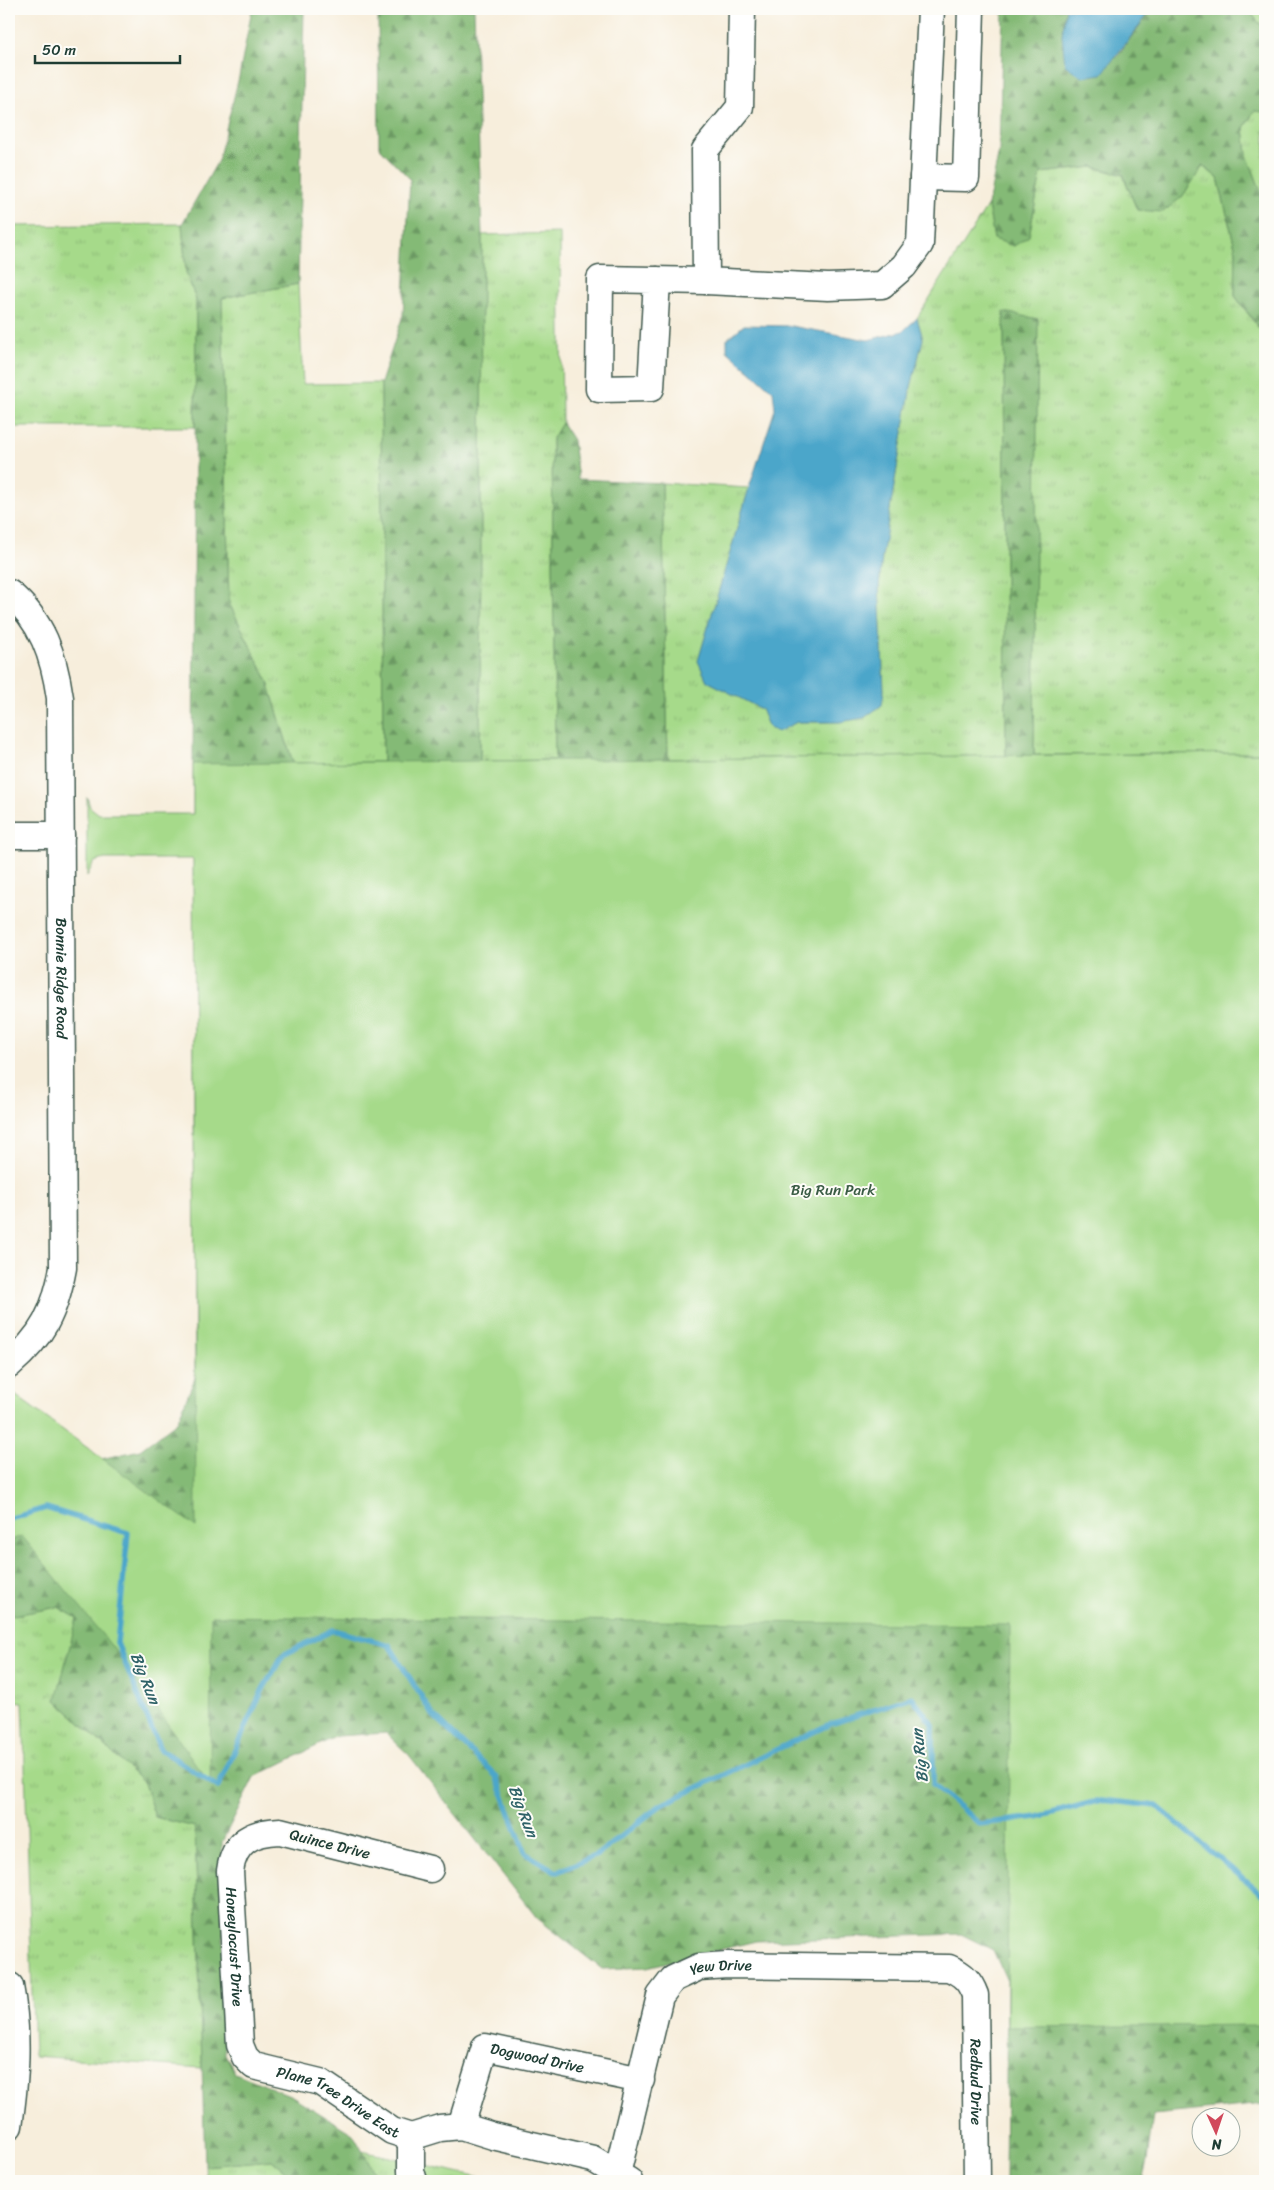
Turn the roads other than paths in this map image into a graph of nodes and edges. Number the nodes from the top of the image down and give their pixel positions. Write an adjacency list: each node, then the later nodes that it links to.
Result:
1 (742, 9): 6 (street)
2 (931, 9): 4 (street)
3 (971, 9): 4 (street)
4 (923, 177): 6 (street)
5 (657, 280): 6 (street)
6 (706, 281)
7 (16, 598): 9 (street, Bonnie Ridge Road)
8 (9, 835): 9 (street)
9 (61, 835): 10 (street, Bonnie Ridge Road)
10 (17, 1358)
11 (236, 1850): 12 (street, Quince Drive); 15 (street, Honeylocust Drive)
12 (430, 1869)
13 (971, 1984): 16 (street, Yew Drive); 22 (street, Redbud Drive)
14 (9, 1986): 17 (street)
15 (240, 2045): 19 (street, Plane Tree Drive East)
16 (641, 2080): 18 (street, Dogwood Drive); 20 (street, Yew Drive)
17 (9, 2126)
18 (461, 2126): 19 (street, Plane Tree Drive East); 20 (street, Plane Tree Drive East)
19 (411, 2137): 21 (street)
20 (623, 2178)
21 (414, 2181)
22 (977, 2181)

